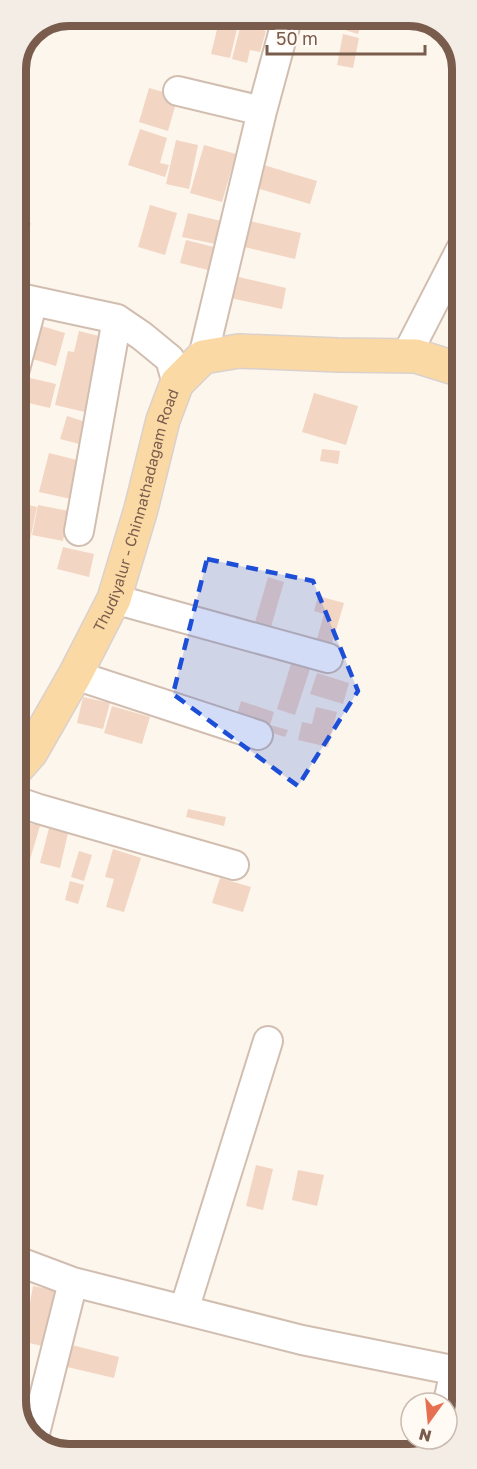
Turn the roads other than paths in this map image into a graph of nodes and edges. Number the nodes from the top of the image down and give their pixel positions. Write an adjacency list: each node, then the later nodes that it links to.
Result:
1 (285, 26): 3 (street)
2 (178, 90): 3 (street)
3 (262, 111): 8 (street)
4 (452, 265): 7 (street)
5 (26, 299): 6 (street)
6 (117, 319): 10 (street); 11 (street)
7 (406, 356): 8 (main road); 9 (main road)
8 (202, 357): 10 (main road, Thudiyalur - Chinnathadagam Road)
9 (452, 367)
10 (177, 382): 12 (main road, Thudiyalur - Chinnathadagam Road)
11 (80, 531)
12 (114, 599): 13 (street); 14 (main road, Thudiyalur - Chinnathadagam Road)
13 (328, 658)
14 (75, 675): 15 (street); 16 (main road, Thudiyalur - Chinnathadagam Road)
15 (258, 735)
16 (26, 758)
17 (26, 804): 18 (street)
18 (234, 865)
19 (268, 1041): 22 (street)
20 (26, 1265): 21 (street)
21 (73, 1282): 22 (street); 24 (street)
22 (184, 1310): 23 (street)
23 (452, 1370)
24 (36, 1429)

